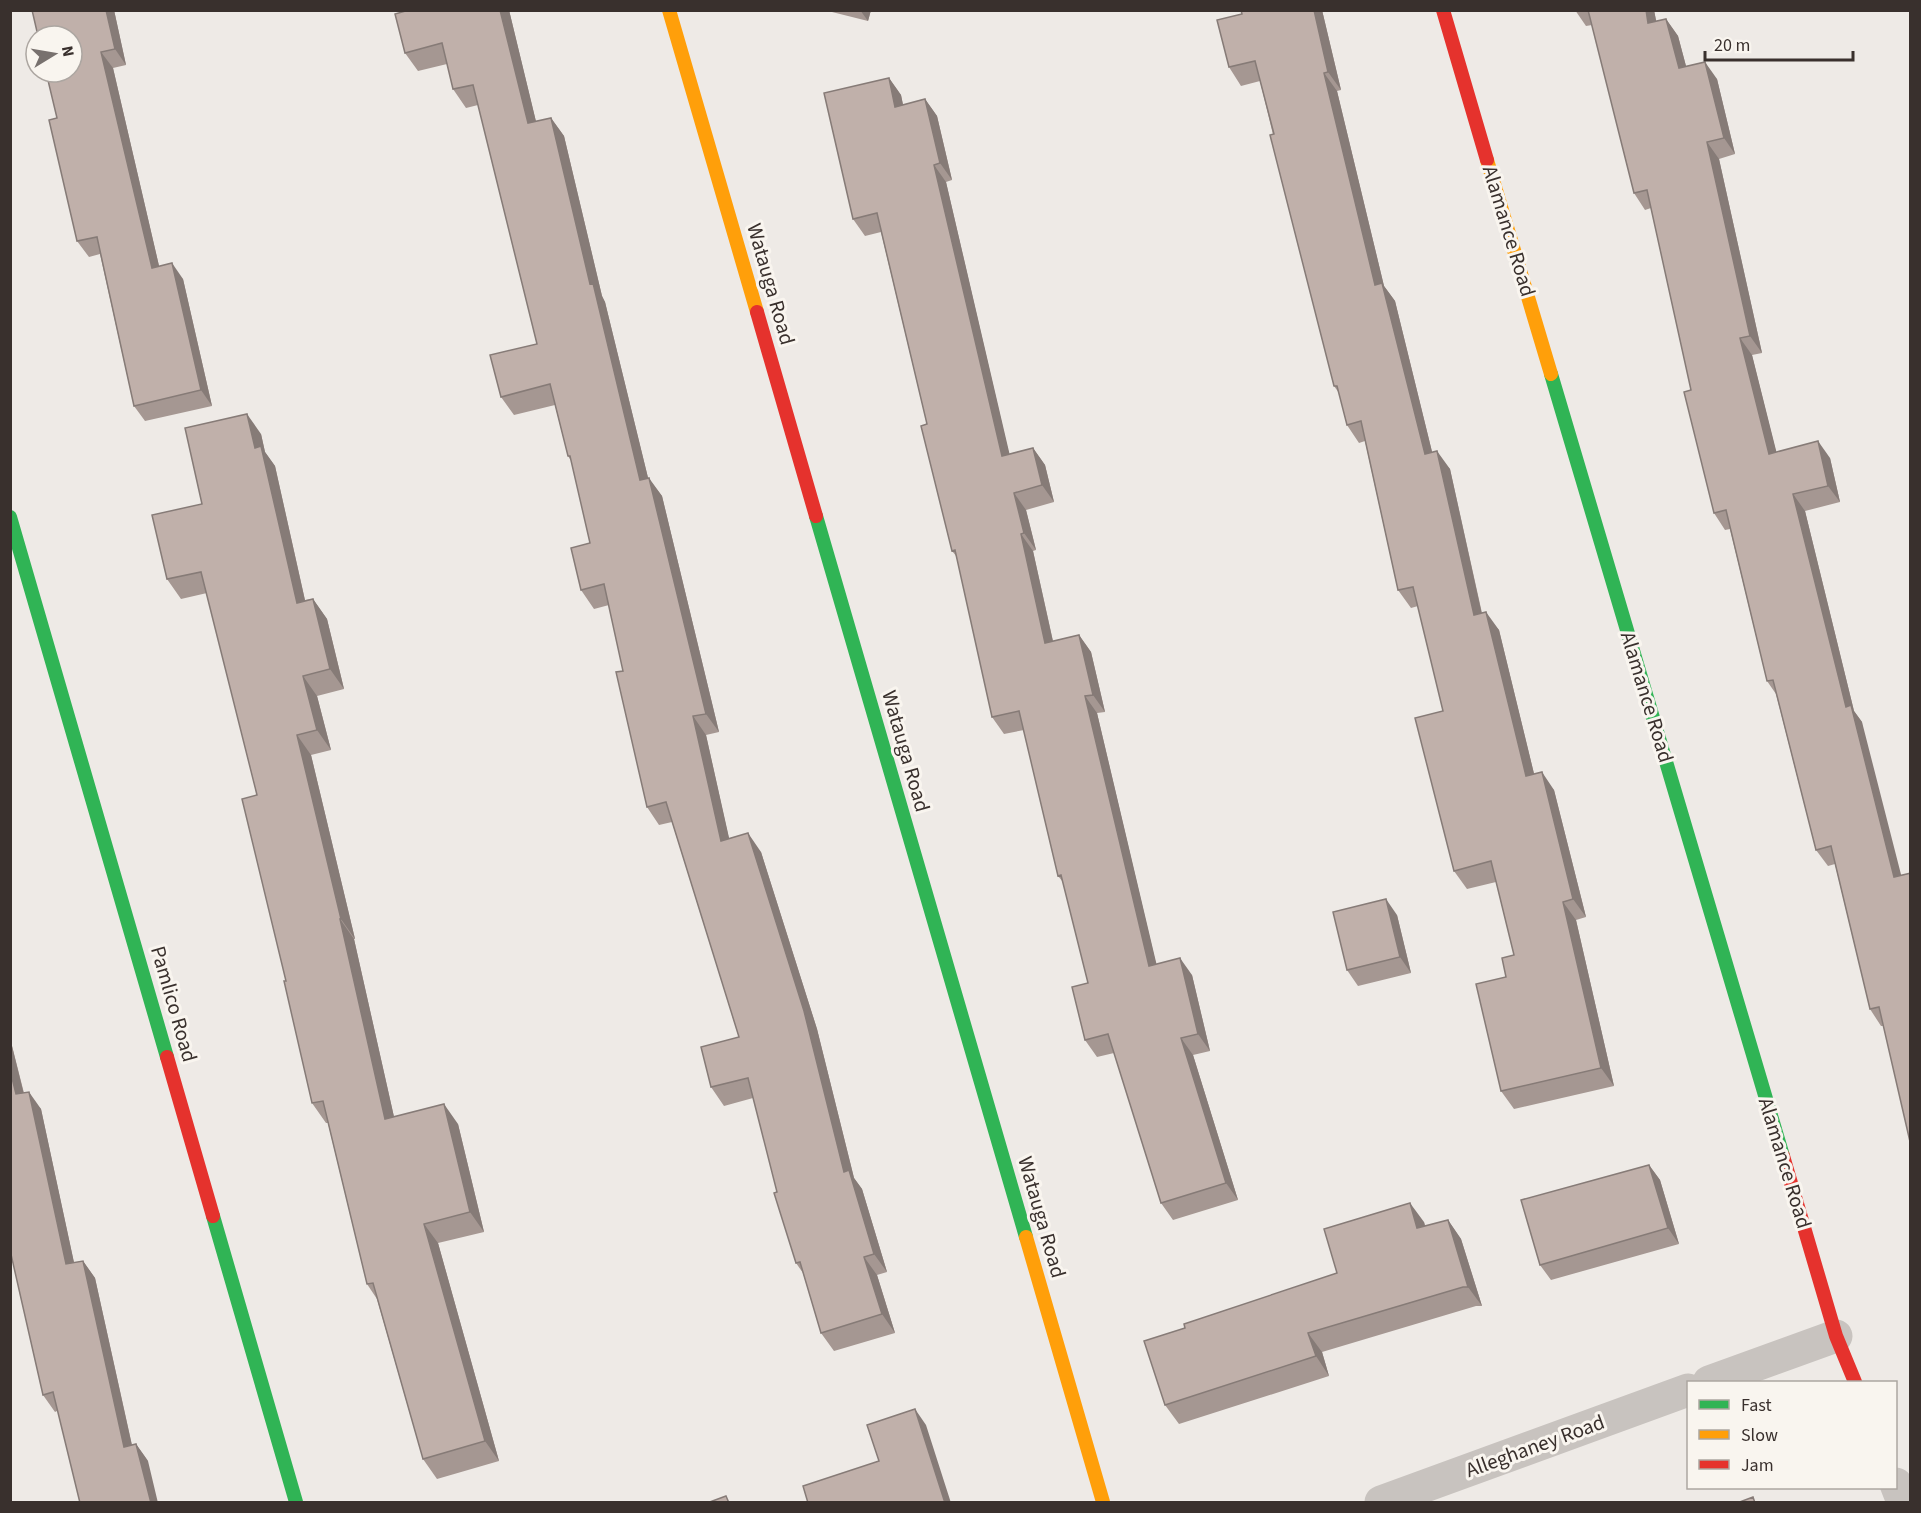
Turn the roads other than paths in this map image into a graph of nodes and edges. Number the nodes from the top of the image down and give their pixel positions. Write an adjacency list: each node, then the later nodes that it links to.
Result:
1 (669, 10): 10 (street, Watauga Road)
2 (1443, 10): 4 (street, Alamance Road)
3 (10, 517): 9 (street, Pamlico Road)
4 (1836, 1336): 5 (street); 6 (street, Alamance Road)
5 (1714, 1381)
6 (1854, 1381)
7 (1687, 1391): 11 (street, Alleghaney Road)
8 (1897, 1487): 12 (street)
9 (296, 1503)
10 (1103, 1503)
11 (1381, 1503)
12 (1903, 1503)

